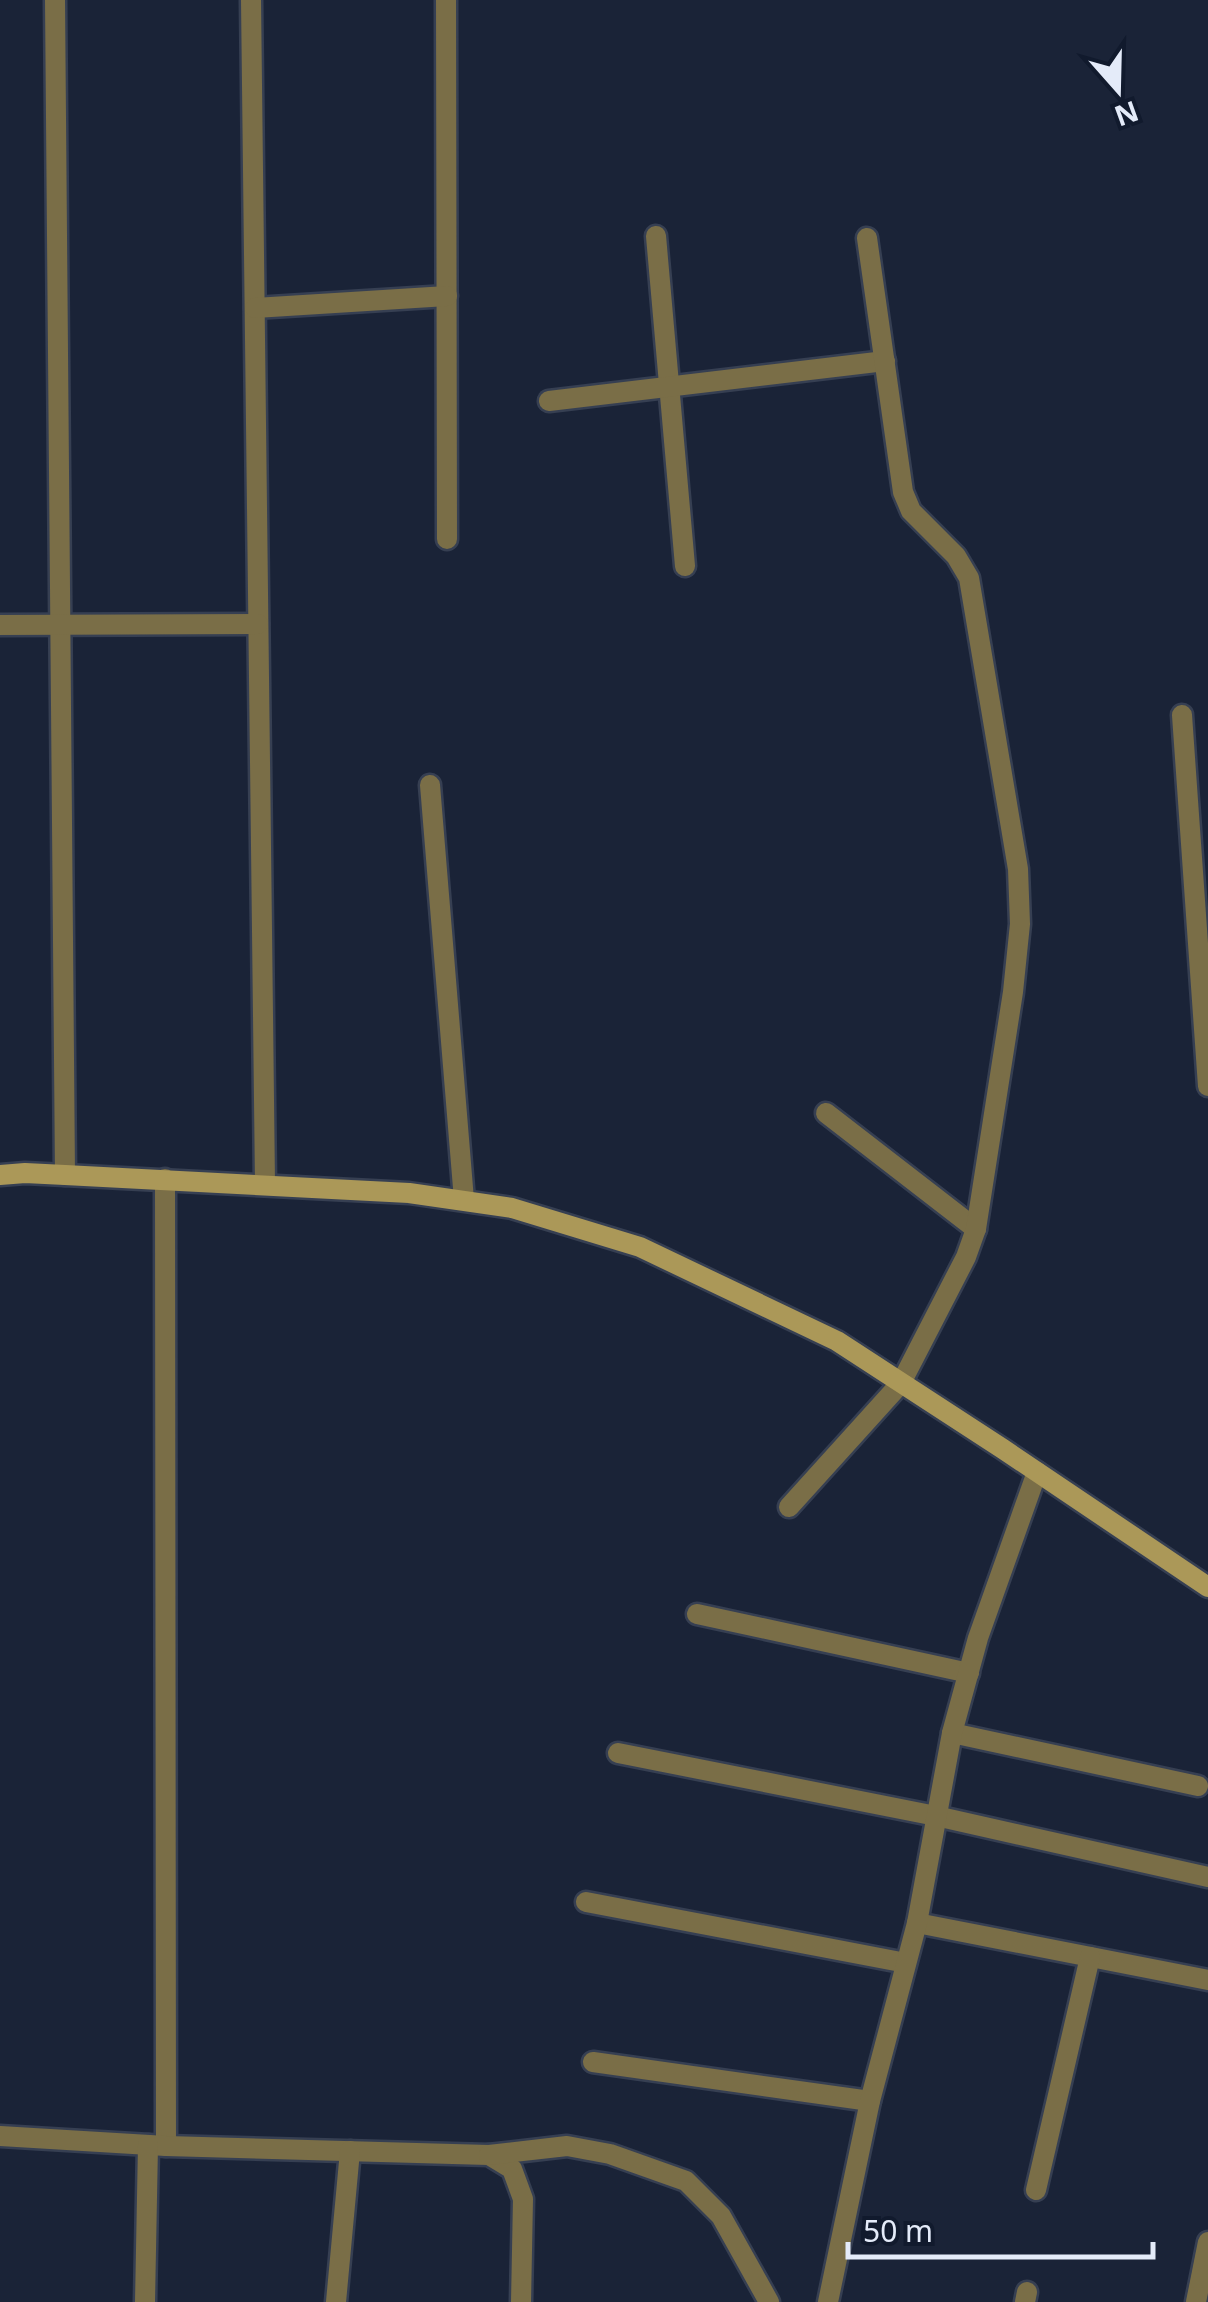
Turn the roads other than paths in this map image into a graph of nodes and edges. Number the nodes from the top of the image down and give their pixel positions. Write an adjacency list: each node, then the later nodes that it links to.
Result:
1 (55, 0): 15 (street)
2 (251, 0): 7 (street)
3 (446, 0): 6 (street)
4 (656, 236): 9 (street)
5 (867, 238): 8 (street)
6 (446, 296): 7 (street); 11 (street)
7 (254, 308): 13 (street)
8 (884, 360): 9 (street); 25 (street)
9 (670, 387): 10 (street); 12 (street)
10 (549, 402)
11 (447, 538)
12 (685, 566)
13 (258, 624): 15 (street); 23 (street)
14 (0, 625): 15 (street)
15 (60, 625): 20 (street)
16 (1182, 715): 18 (street)
17 (430, 785): 24 (street)
18 (1208, 1086)
19 (826, 1112): 25 (street)
20 (65, 1174): 21 (main road); 22 (main road)
21 (0, 1175)
22 (166, 1179): 23 (main road); 45 (street)
23 (265, 1184): 24 (main road)
24 (464, 1200): 26 (main road)
25 (976, 1229): 26 (street)
26 (900, 1383): 27 (main road); 28 (street)
27 (1037, 1472): 29 (main road); 31 (street)
28 (789, 1507)
29 (1208, 1587)
30 (696, 1614): 31 (street)
31 (969, 1673): 32 (street)
32 (952, 1733): 34 (street); 35 (street)
33 (618, 1754): 35 (street)
34 (1198, 1786)
35 (936, 1816): 36 (street); 38 (street)
36 (1208, 1877)
37 (586, 1902): 40 (street)
38 (917, 1923): 39 (street); 40 (street)
39 (1090, 1957): 41 (street); 48 (street)
40 (906, 1963): 43 (street)
41 (1208, 1980)
42 (592, 2062): 43 (street)
43 (870, 2101): 54 (street)
44 (0, 2136): 45 (street)
45 (157, 2146): 46 (street); 50 (street)
46 (350, 2151): 47 (street); 51 (street)
47 (489, 2155): 52 (street); 53 (street)
48 (1036, 2190)
49 (1208, 2242): 55 (street)
50 (146, 2302)
51 (336, 2302)
52 (521, 2302)
53 (769, 2302)
54 (828, 2302)
55 (1196, 2302)

